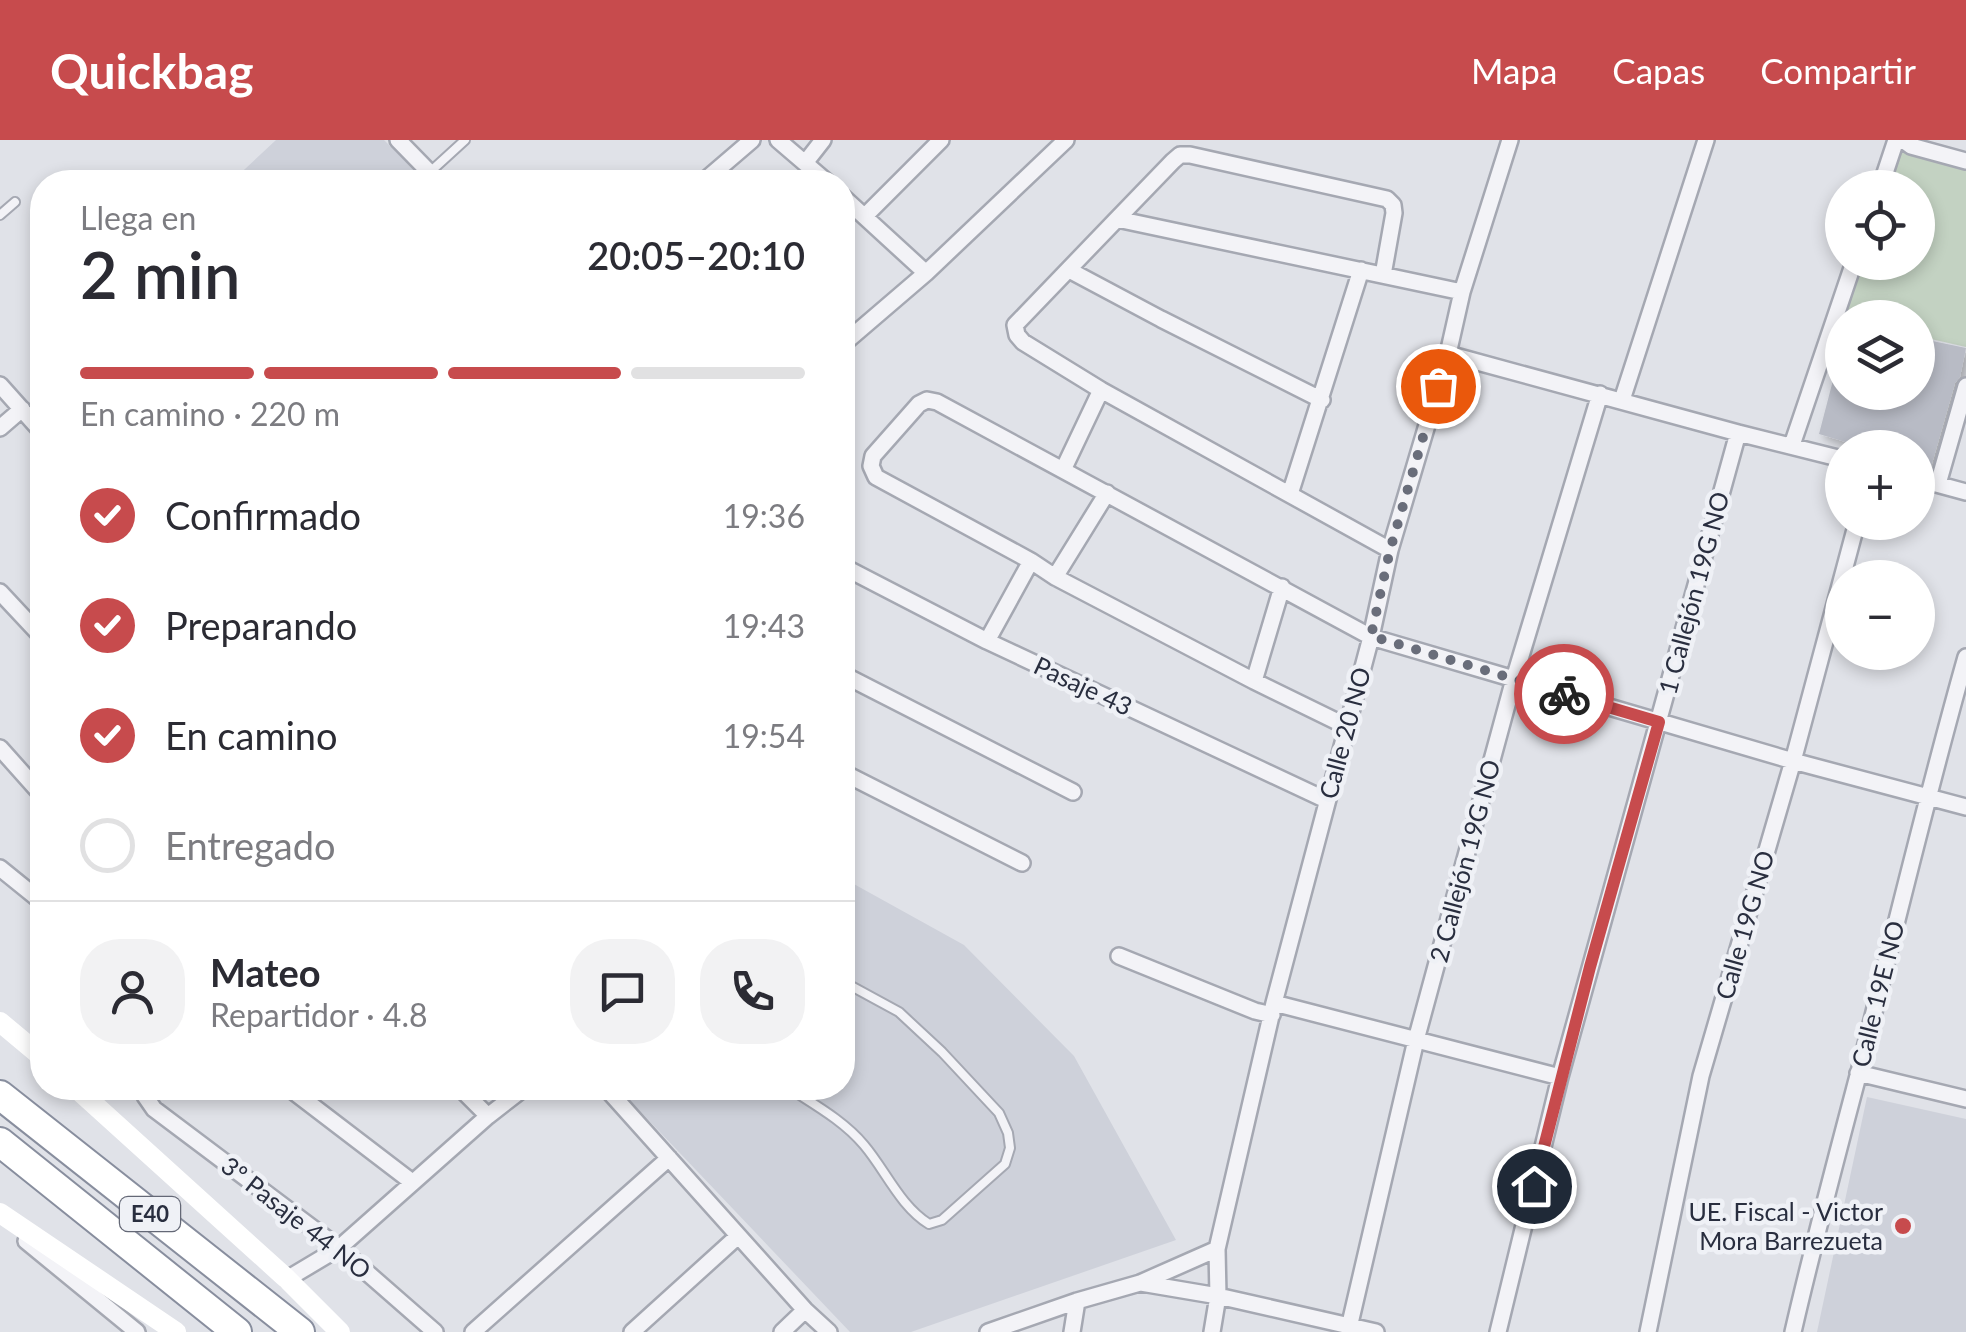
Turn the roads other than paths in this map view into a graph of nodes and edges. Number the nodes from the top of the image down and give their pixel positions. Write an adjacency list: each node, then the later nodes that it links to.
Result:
1 (398, 140): 13 (street)
2 (465, 140): 14 (lane)
3 (752, 140): 15 (street)
4 (778, 140): 12 (street)
5 (823, 140): 12 (street)
6 (941, 140): 21 (street)
7 (1066, 140): 25 (street)
8 (1510, 140): 28 (street, Calle 20 NO)
9 (1706, 140): 36 (street)
10 (1900, 140): 11 (street); 17 (street)
11 (1966, 161)
12 (805, 163): 16 (street)
13 (426, 170)
14 (441, 170)
15 (718, 170)
16 (813, 170)
17 (1888, 170)
18 (15, 202): 20 (lane)
19 (855, 207): 21 (street)
20 (0, 215)
21 (865, 216): 25 (street)
22 (1117, 219): 23 (street); 24 (street); 26 (street)
23 (1069, 270): 33 (street); 35 (street)
24 (1361, 270): 26 (street); 35 (street)
25 (926, 273): 29 (street)
26 (1384, 275): 28 (street)
27 (1848, 280): 41 (street)
28 (1462, 292): 30 (street, Calle 20 NO)
29 (856, 334)
30 (1448, 354): 34 (street); 50 (street, Calle 20 NO)
31 (0, 385): 37 (street)
32 (1966, 386): 45 (street)
33 (1102, 390): 43 (street); 48 (street)
34 (1600, 394): 36 (street); 60 (street, 2 Callejón 19G NO)
35 (1322, 400): 48 (street)
36 (1622, 400): 40 (street)
37 (22, 409): 38 (street); 39 (street)
38 (30, 418)
39 (0, 428)
40 (1738, 434): 41 (street); 63 (street, 1 Callejón 19G NO)
41 (1792, 445): 42 (street)
42 (1825, 454)
43 (1062, 470): 47 (street); 51 (street)
44 (1935, 483): 45 (street)
45 (1938, 484): 46 (street)
46 (1966, 492)
47 (1107, 494): 53 (street); 54 (street)
48 (1290, 494): 50 (street)
49 (1852, 540): 66 (street, Calle 19G NO)
50 (1390, 550): 57 (street, Calle 20 NO)
51 (1031, 561): 53 (street); 58 (street)
52 (855, 573): 58 (street, Pasaje 43)
53 (1055, 577): 62 (street)
54 (1282, 587): 57 (street); 62 (street)
55 (0, 592): 56 (street)
56 (30, 623)
57 (1371, 636): 60 (street); 64 (street, Calle 20 NO)
58 (987, 641): 71 (street, Pasaje 43)
59 (1966, 657): 70 (street, Calle 19E NO)
60 (1514, 680): 63 (street); 80 (street, 2 Callejón 19G NO)
61 (855, 681): 69 (street)
62 (1254, 681): 64 (street)
63 (1659, 722): 66 (street); 83 (street, 1 Callejón 19G NO)
64 (1346, 726): 71 (street, Calle 20 NO)
65 (0, 748): 68 (street)
66 (1793, 761): 70 (street); 122 (street, Calle 19G NO)
67 (855, 778): 73 (street)
68 (30, 782)
69 (1074, 792)
70 (1927, 796): 72 (street); 82 (street, Calle 19E NO)
71 (1326, 800): 78 (street, Calle 20 NO)
72 (1966, 806)
73 (1022, 862)
74 (0, 868): 75 (street)
75 (30, 892)
76 (1119, 956): 78 (street)
77 (855, 987): 92 (lane)
78 (1273, 1009): 80 (street); 100 (street, Calle 20 NO)
79 (0, 1022): 81 (main road)
80 (1416, 1040): 83 (street); 106 (street, 2 Callejón 19G NO)
81 (30, 1044)
82 (1858, 1072): 85 (street); 123 (street, Calle 19E NO)
83 (1560, 1077): 121 (street, 1 Callejón 19G NO)
84 (0, 1095): 110 (highway, E40)
85 (1966, 1099)
86 (89, 1100): 101 (main road)
87 (147, 1100): 99 (street, 3º Pasaje 44 NO)
88 (304, 1100): 96 (street)
89 (472, 1100): 93 (street)
90 (509, 1100): 93 (street)
91 (617, 1100): 95 (street)
92 (807, 1100)
93 (488, 1116): 96 (street)
94 (0, 1142): 109 (highway, E40)
95 (669, 1158): 98 (street); 113 (street)
96 (412, 1182): 99 (street)
97 (0, 1216): 107 (street); 108 (main road)
98 (738, 1236): 105 (street); 114 (street)
99 (338, 1248): 101 (street); 112 (street, 3º Pasaje 44 NO)
100 (1217, 1249): 102 (street); 103 (street, Calle 20 NO)
101 (287, 1279): 111 (main road)
102 (1140, 1282): 103 (street); 104 (street)
103 (1218, 1296): 106 (street); 119 (street, Calle 20 NO)
104 (1078, 1301): 117 (street); 118 (street)
105 (804, 1310): 115 (street); 116 (street)
106 (1348, 1329): 120 (street)
107 (135, 1331)
108 (176, 1332)
109 (237, 1332)
110 (300, 1332)
111 (340, 1332)
112 (435, 1332)
113 (473, 1332)
114 (632, 1332)
115 (782, 1332)
116 (829, 1332)
117 (988, 1332)
118 (1072, 1332)
119 (1212, 1332)
120 (1376, 1332)
121 (1498, 1332)
122 (1648, 1332)
123 (1793, 1332)

